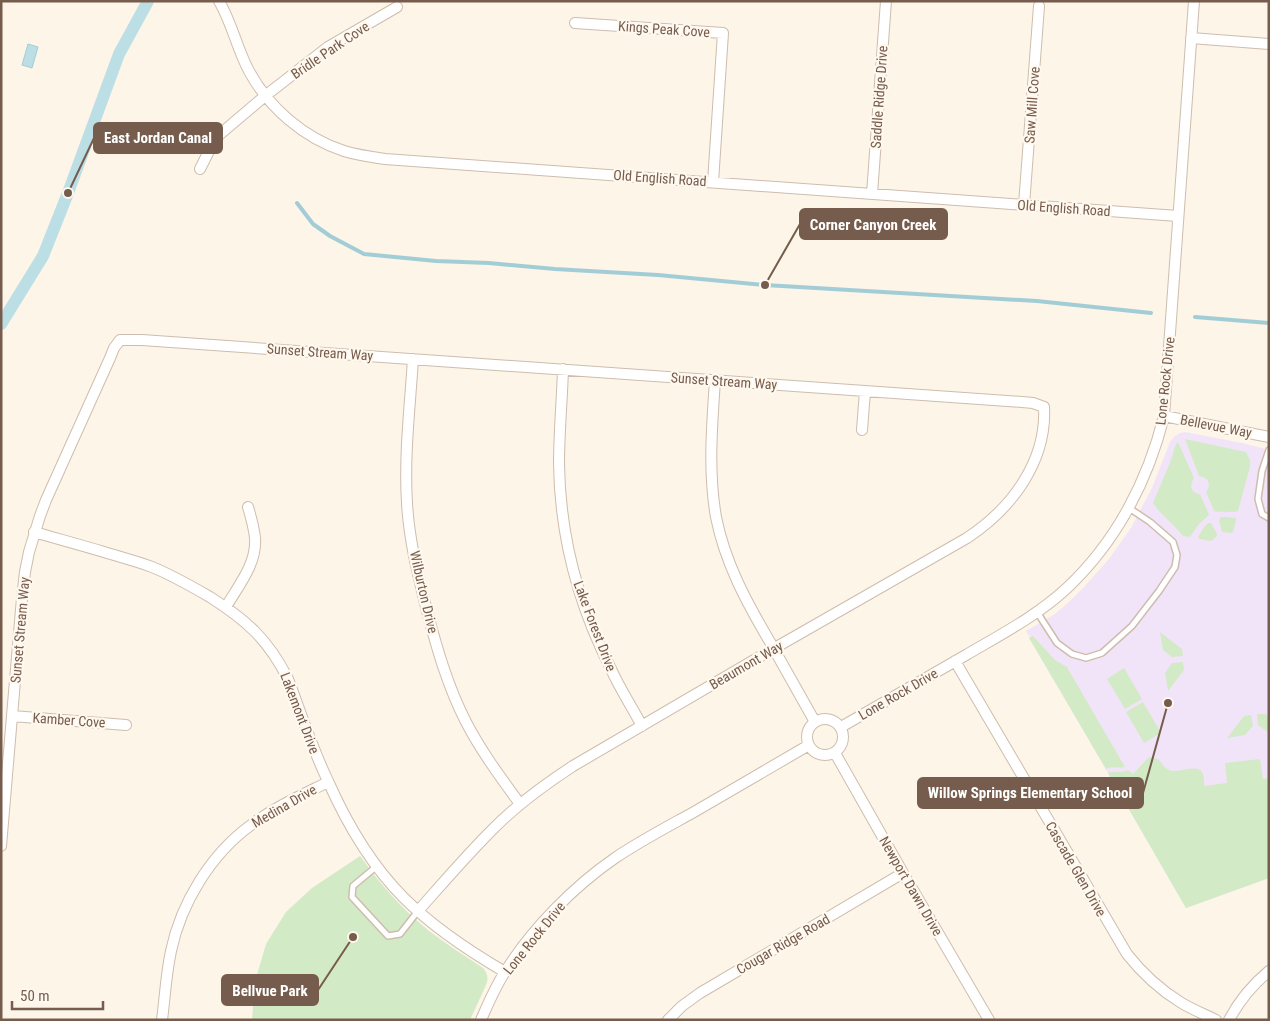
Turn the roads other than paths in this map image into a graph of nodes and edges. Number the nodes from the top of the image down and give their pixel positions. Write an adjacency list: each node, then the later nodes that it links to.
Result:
1 (219, 1): 9 (street, Old English Road)
2 (886, 1): 12 (street, Saddle Ridge Drive)
3 (1194, 1): 7 (street, Lone Rock Drive)
4 (1039, 6): 13 (street, Saw Mill Cove)
5 (397, 7): 9 (street, Bridle Park Cove)
6 (575, 23): 11 (street, Kings Peak Cove)
7 (1192, 38): 8 (street); 14 (street, Lone Rock Drive)
8 (1269, 44)
9 (265, 96): 10 (street, Bridle Park Cove); 11 (street, Old English Road)
10 (200, 169)
11 (713, 182): 12 (street, Old English Road)
12 (872, 194): 13 (street, Old English Road)
13 (1024, 205): 14 (street, Old English Road)
14 (1178, 216): 20 (street, Lone Rock Drive)
15 (413, 359): 16 (street, Sunset Stream Way); 27 (street, Sunset Stream Way); 40 (street, Wilburton Drive)
16 (563, 370): 17 (street, Sunset Stream Way); 35 (street, Lake Forest Drive)
17 (715, 380): 18 (street, Sunset Stream Way); 30 (street)
18 (865, 391): 19 (street, Sunset Stream Way); 21 (street)
19 (1044, 407): 30 (street, Beaumont Way)
20 (1164, 416): 22 (street, Bellevue Way); 25 (street, Lone Rock Drive)
21 (862, 430)
22 (1269, 437)
23 (1269, 450): 26 (lane)
24 (248, 507): 28 (street)
25 (1129, 508): 29 (street, Lone Rock Drive); 29 (lane)
26 (1269, 518)
27 (34, 532): 28 (street, Lakemont Drive); 32 (street, Sunset Stream Way)
28 (226, 608): 39 (street, Lakemont Drive)
29 (1037, 612): 31 (street, Lone Rock Drive)
30 (773, 649): 33 (street); 35 (street, Beaumont Way)
31 (955, 661): 36 (street, Lone Rock Drive); 51 (street, Cascade Glen Drive)
32 (12, 716): 34 (street, Kamber Cove); 41 (street, Sunset Stream Way)
33 (816, 722): 36 (street); 37 (street)
34 (126, 725)
35 (642, 726): 40 (street, Beaumont Way)
36 (841, 727): 38 (street)
37 (809, 745): 38 (street); 46 (street, Lone Rock Drive)
38 (835, 752): 43 (street, Newport Dawn Drive)
39 (328, 782): 42 (street, Lakemont Drive); 47 (street, Medina Drive)
40 (520, 804): 44 (street, Beaumont Way)
41 (1, 846)
42 (377, 866): 44 (street, Lakemont Drive); 44 (lane)
43 (903, 873): 49 (street, Cougar Ridge Road); 50 (street, Newport Dawn Drive)
44 (418, 911): 46 (street, Lakemont Drive)
45 (1269, 970): 52 (street)
46 (505, 972): 48 (street, Lone Rock Drive)
47 (162, 1020)
48 (481, 1020)
49 (668, 1020)
50 (989, 1020)
51 (1216, 1020)
52 (1229, 1020)

